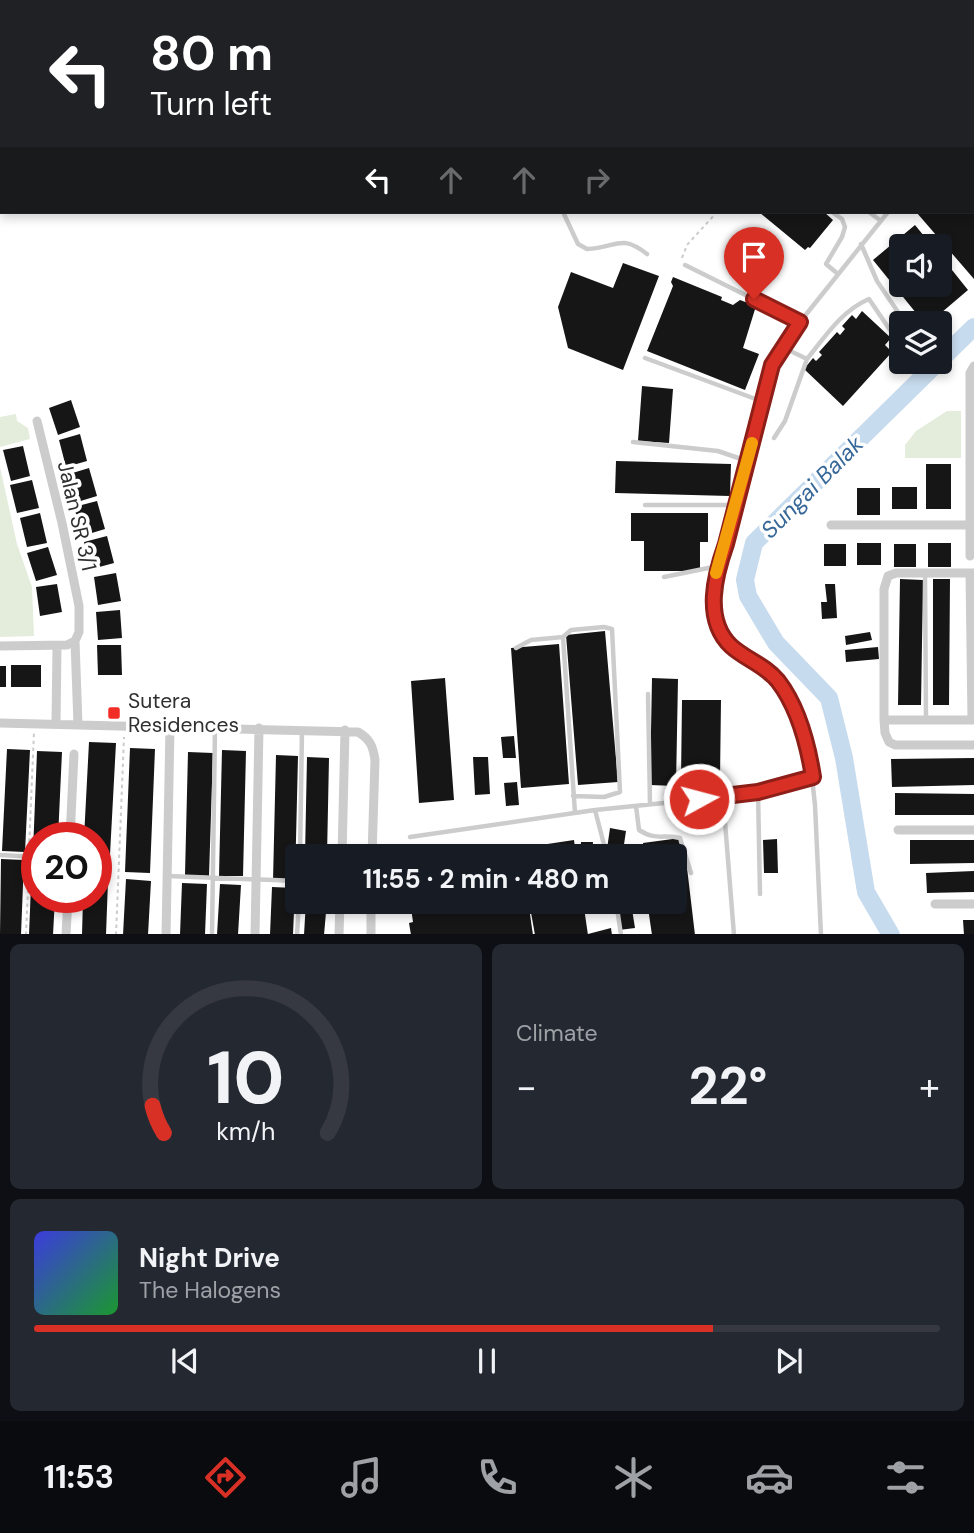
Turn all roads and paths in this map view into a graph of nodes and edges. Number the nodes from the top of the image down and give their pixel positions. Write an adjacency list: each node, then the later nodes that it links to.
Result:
1 (564, 214): 8 (lane)
2 (715, 214): 9 (path)
3 (835, 214): 10 (lane)
4 (872, 214): 6 (lane)
5 (886, 214): 6 (lane)
6 (881, 221): 7 (lane)
7 (861, 244): 10 (lane); 11 (lane)
8 (647, 254)
9 (685, 265): 12 (lane)
10 (838, 274): 12 (lane)
11 (897, 311)
12 (800, 322): 14 (lane)
13 (889, 329): 16 (lane)
14 (782, 347): 16 (lane); 18 (lane)
15 (645, 358): 18 (lane)
16 (807, 359): 20 (lane)
17 (974, 366): 26 (street)
18 (761, 401): 22 (lane)
19 (37, 421): 33 (street, Jalan SR 3/1)
20 (774, 438)
21 (633, 442): 22 (lane)
22 (747, 461): 24 (lane)
23 (645, 505): 24 (lane)
24 (736, 505): 28 (lane)
25 (831, 525): 26 (street)
26 (971, 525): 27 (street)
27 (970, 556)
28 (718, 566): 31 (lane); 53 (lane)
29 (925, 573): 30 (street); 38 (street); 39 (lane)
30 (972, 573): 40 (street)
31 (664, 577)
32 (563, 637): 36 (lane); 55 (lane); 55 (lane)
33 (75, 641): 35 (street); 44 (street)
34 (0, 646): 35 (street)
35 (57, 646): 43 (street)
36 (516, 648)
37 (648, 694): 57 (lane)
38 (884, 720): 39 (street); 51 (street)
39 (926, 720): 40 (street)
40 (973, 720)
41 (0, 723): 42 (street)
42 (35, 724): 43 (street); 61 (path)
43 (55, 724): 44 (street)
44 (78, 725): 45 (street)
45 (125, 726): 46 (street); 88 (path)
46 (170, 727): 47 (street); 73 (street)
47 (215, 727): 48 (street); 74 (lane)
48 (259, 729): 49 (street); 75 (street)
49 (302, 729): 50 (street); 66 (lane)
50 (345, 730): 67 (street); 68 (street)
51 (974, 746)
52 (74, 754): 62 (street)
53 (813, 777): 54 (lane); 97 (lane)
54 (758, 792): 56 (lane); 77 (lane)
55 (573, 796): 60 (lane)
56 (723, 797): 57 (lane); 96 (lane)
57 (650, 804): 58 (lane)
58 (636, 806): 59 (lane); 72 (lane)
59 (595, 810): 60 (lane); 69 (lane)
60 (575, 813): 65 (lane)
61 (31, 822)
62 (71, 822)
63 (898, 830): 64 (street)
64 (974, 830)
65 (410, 837)
66 (300, 844)
67 (342, 844)
68 (372, 844)
69 (604, 844)
70 (0, 855): 71 (lane)
71 (21, 856)
72 (691, 873)
73 (168, 876): 74 (lane); 89 (street)
74 (214, 877): 75 (lane); 90 (lane)
75 (257, 879): 76 (lane); 91 (street)
76 (285, 880)
77 (760, 894)
78 (935, 904): 79 (street)
79 (974, 904)
80 (27, 913): 86 (path)
81 (67, 913): 87 (street)
82 (298, 914): 92 (lane)
83 (340, 914): 93 (street)
84 (371, 914): 94 (street)
85 (618, 914): 95 (lane)
86 (26, 934)
87 (66, 934)
88 (116, 934)
89 (166, 934)
90 (212, 934)
91 (255, 934)
92 (297, 934)
93 (339, 934)
94 (371, 934)
95 (621, 934)
96 (733, 934)
97 (821, 934)

